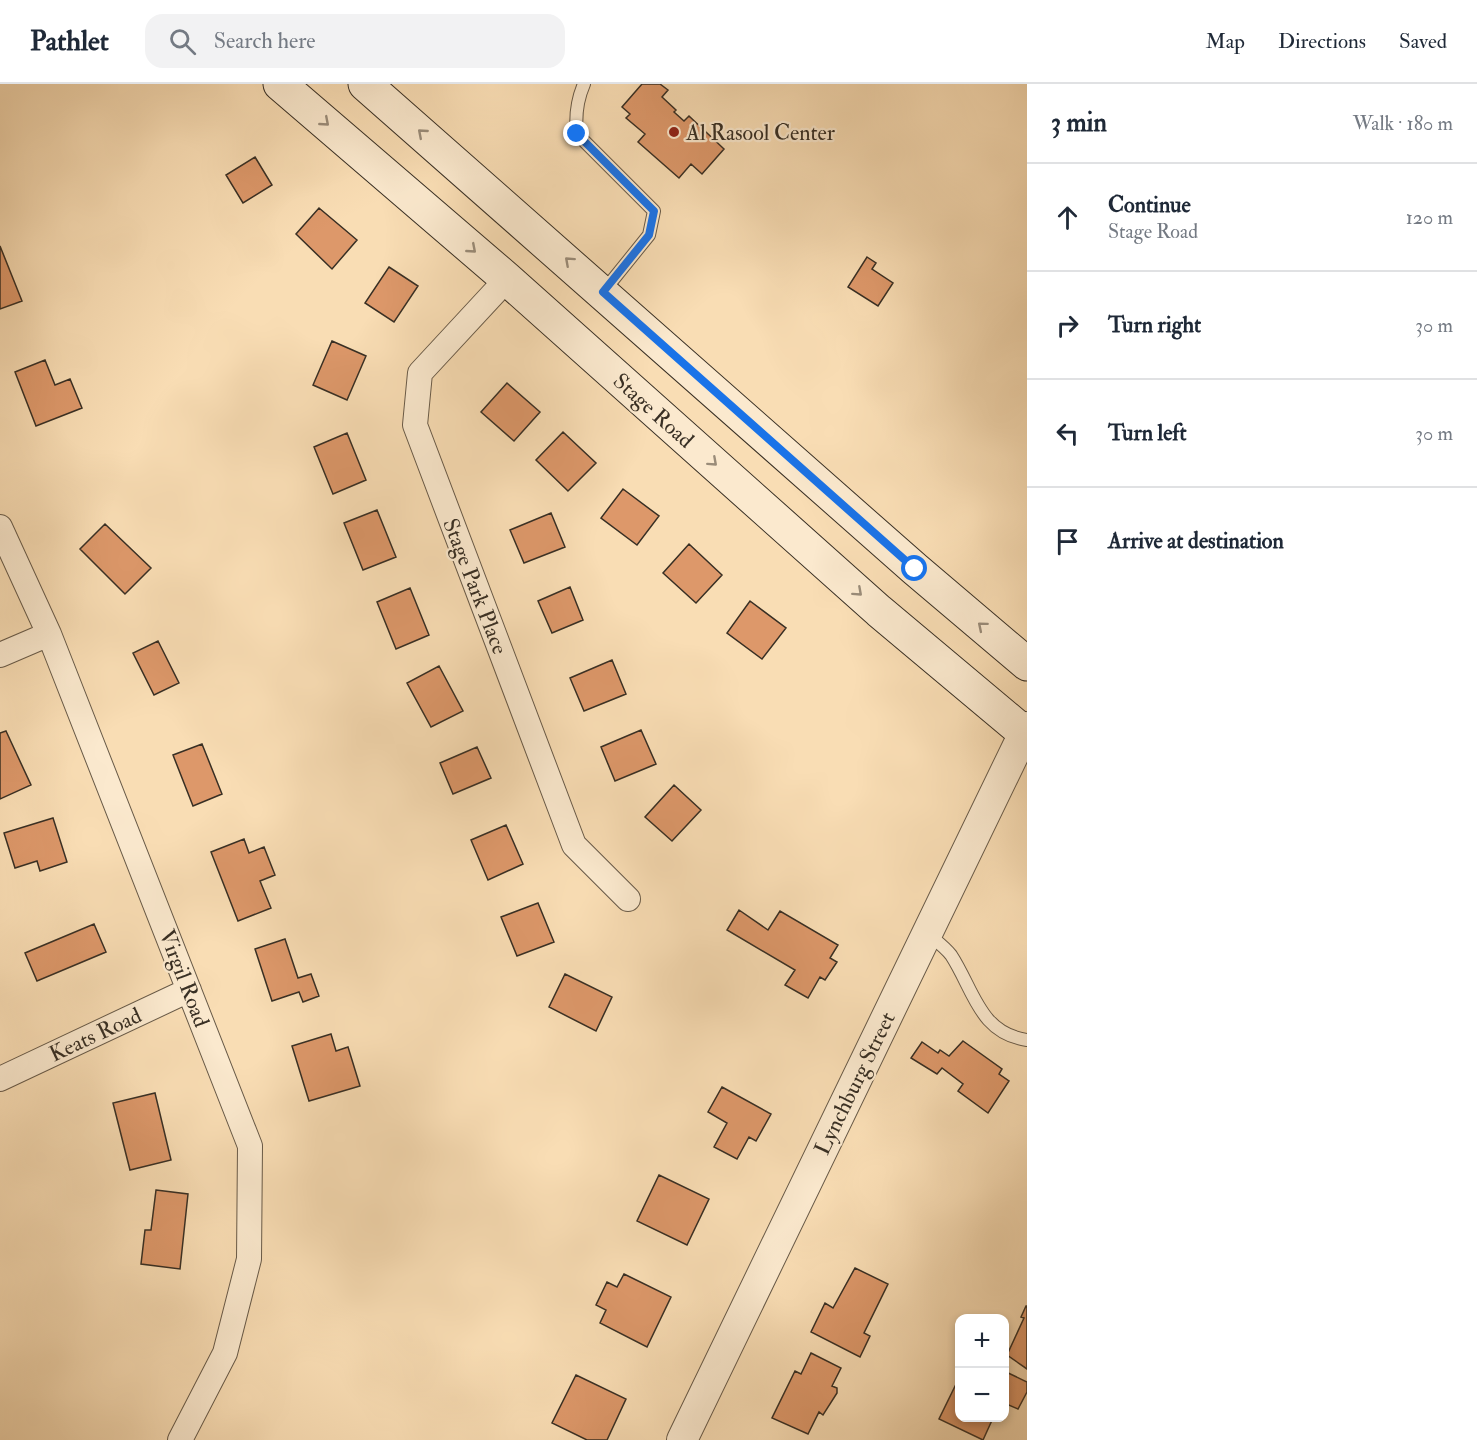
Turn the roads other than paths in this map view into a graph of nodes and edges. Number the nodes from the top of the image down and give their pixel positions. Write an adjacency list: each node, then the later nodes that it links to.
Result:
1 (280, 84): 4 (main road, Stage Road, one-way to 4)
2 (365, 84): 5 (main road, one-way to 2)
3 (584, 84): 5 (lane)
4 (507, 279): 10 (main road, Stage Road, one-way to 10); 11 (street, Stage Park Place)
5 (603, 292): 9 (main road, one-way to 5)
6 (0, 527): 7 (street, Virgil Road)
7 (49, 634): 8 (street); 13 (street, Virgil Road)
8 (0, 655)
9 (1027, 664)
10 (1026, 731): 12 (street, Lynchburg Street)
11 (628, 899)
12 (926, 932): 14 (lane); 17 (street, Lynchburg Street)
13 (189, 990): 15 (street, Keats Road); 16 (street, Virgil Road)
14 (1027, 1040)
15 (0, 1079)
16 (180, 1440)
17 (682, 1440)

